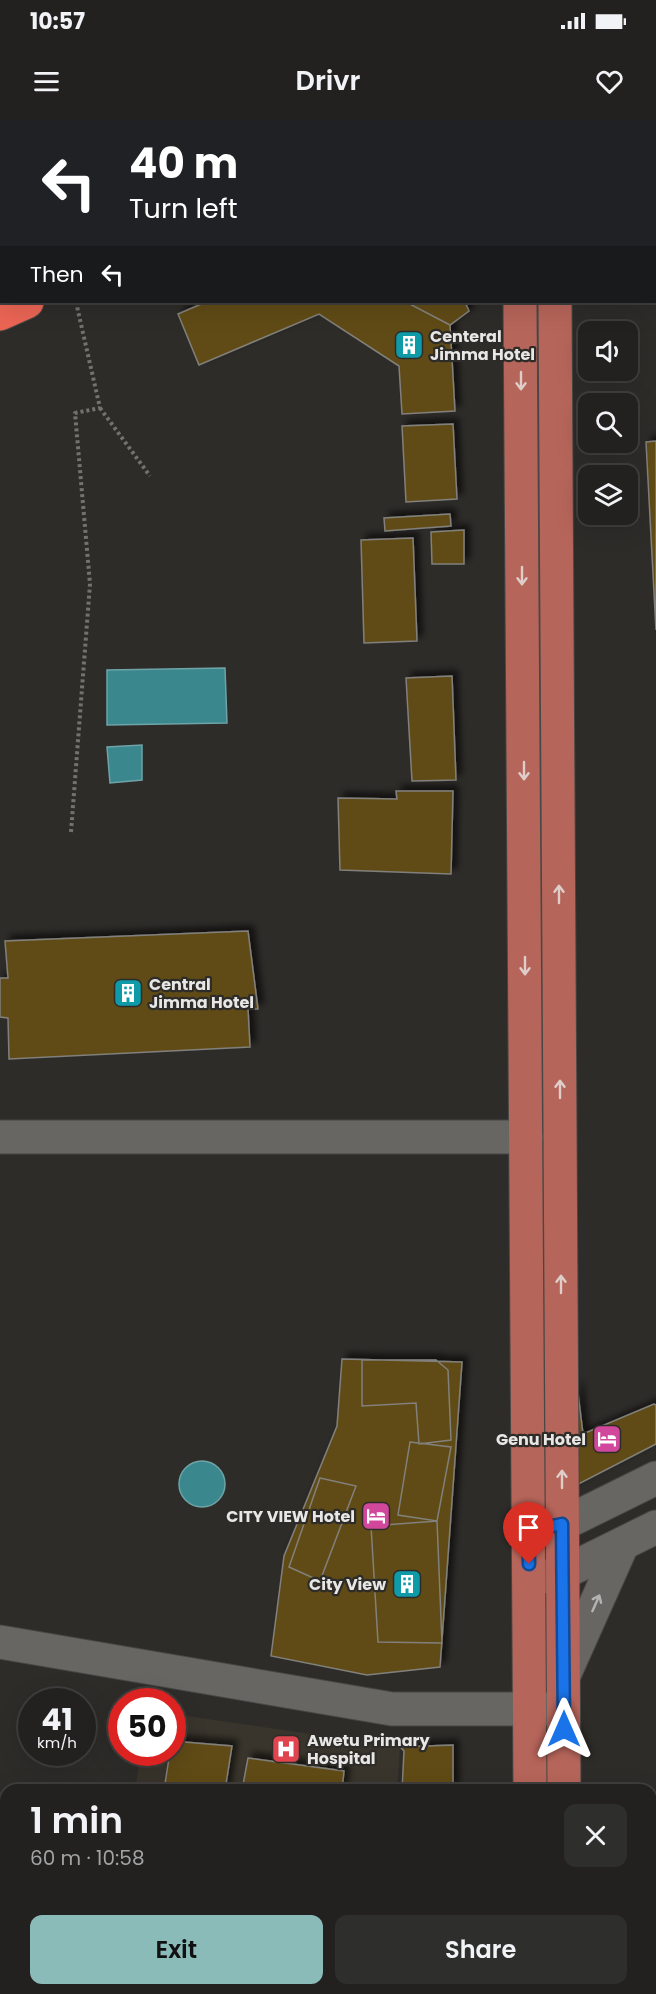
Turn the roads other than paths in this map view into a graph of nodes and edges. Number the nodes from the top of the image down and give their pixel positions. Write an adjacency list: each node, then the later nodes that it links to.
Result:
1 (520, 303): 4 (main road, one-way to 4)
2 (555, 303): 6 (main road, one-way to 2)
3 (0, 1137): 4 (street)
4 (526, 1137): 8 (main road)
5 (656, 1478): 6 (street)
6 (562, 1524): 8 (street); 10 (main road)
7 (656, 1527): 9 (street)
8 (528, 1531): 11 (main road)
9 (622, 1545): 10 (street); 13 (street, one-way to 9)
10 (563, 1573): 11 (street); 13 (main road)
11 (529, 1580): 15 (main road)
12 (0, 1642): 15 (street)
13 (564, 1675): 14 (main road)
14 (564, 1709): 15 (street); 17 (main road)
15 (529, 1710): 16 (main road)
16 (530, 1784)
17 (564, 1784)

